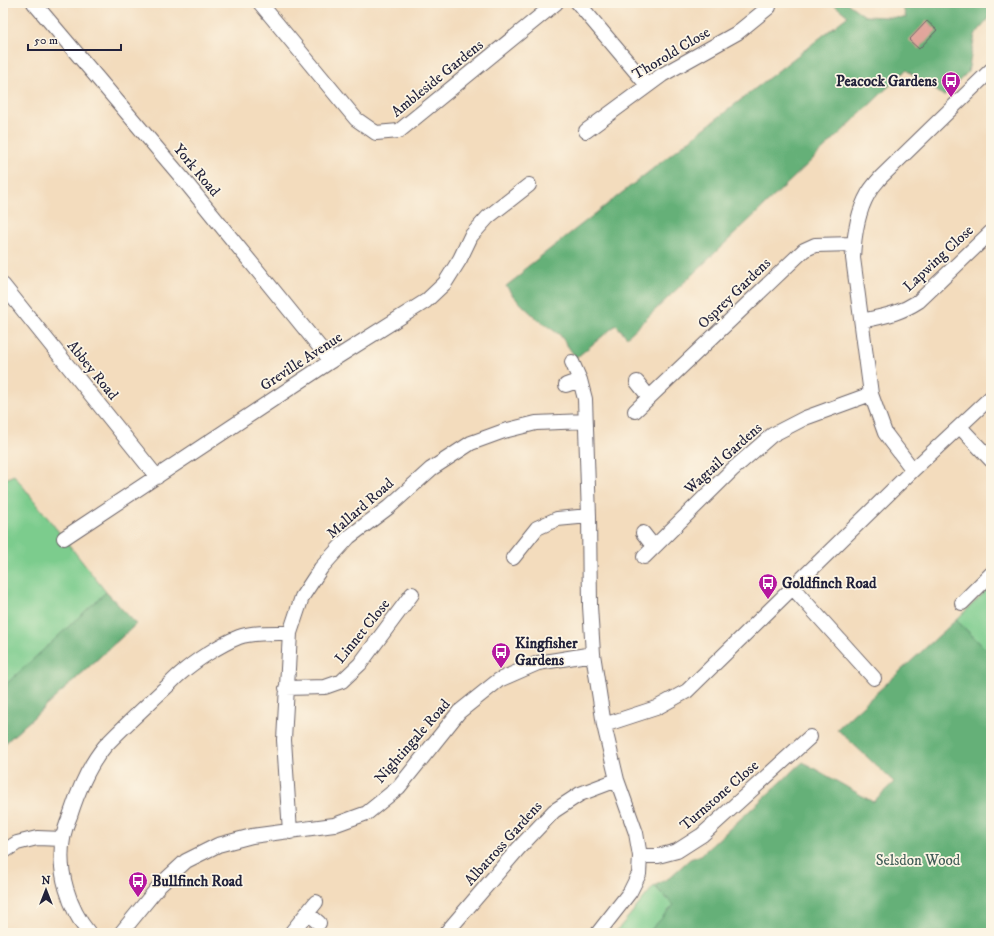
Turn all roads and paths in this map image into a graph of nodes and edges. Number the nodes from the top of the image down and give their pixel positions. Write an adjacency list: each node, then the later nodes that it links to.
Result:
1 (34, 3): 14 (street, York Road)
2 (260, 3): 3 (street, Ambleside Gardens)
3 (556, 3)
4 (578, 3): 7 (street)
5 (766, 3): 7 (street, Thorold Close)
6 (991, 70): 11 (street)
7 (647, 85): 8 (street, Thorold Close)
8 (586, 131)
9 (529, 185): 14 (street, Greville Avenue)
10 (991, 232): 13 (street, Lapwing Close)
11 (854, 244): 13 (street); 20 (street, Osprey Gardens)
12 (3, 285): 27 (street, Abbey Road)
13 (862, 321): 19 (street)
14 (331, 361): 27 (street, Greville Avenue)
15 (572, 362): 16 (street)
16 (580, 380): 18 (street); 23 (street)
17 (637, 382): 20 (street)
18 (566, 385)
19 (871, 394): 26 (street); 31 (street, Wagtail Gardens)
20 (650, 397): 22 (street, Osprey Gardens)
21 (991, 397): 24 (street)
22 (635, 410)
23 (585, 421): 28 (street); 38 (street, Mallard Road)
24 (960, 427): 25 (street); 26 (street)
25 (991, 460)
26 (913, 470): 35 (street)
27 (157, 477): 30 (street, Greville Avenue)
28 (589, 516): 32 (street); 39 (street)
29 (643, 533): 31 (street)
30 (64, 538)
31 (654, 547): 33 (street, Wagtail Gardens)
32 (515, 549)
33 (644, 557)
34 (991, 574): 37 (street)
35 (792, 587): 40 (street); 42 (street)
36 (412, 594): 41 (street, Linnet Close)
37 (962, 603)
38 (290, 633): 41 (street, Mallard Road); 46 (street)
39 (593, 654): 42 (street); 45 (street, Nightingale Road)
40 (874, 678)
41 (286, 688): 45 (street, Mallard Road)
42 (604, 725): 44 (street)
43 (810, 737): 48 (street, Turnstone Close)
44 (618, 780): 48 (street); 55 (street, Albatross Gardens)
45 (290, 832): 53 (street, Nightingale Road)
46 (63, 839): 47 (street); 52 (street)
47 (3, 852)
48 (640, 856): 56 (street)
49 (316, 902): 50 (street)
50 (307, 913): 51 (street); 54 (street)
51 (319, 923)
52 (89, 933)
53 (121, 933)
54 (291, 933)
55 (446, 933)
56 (598, 933)

